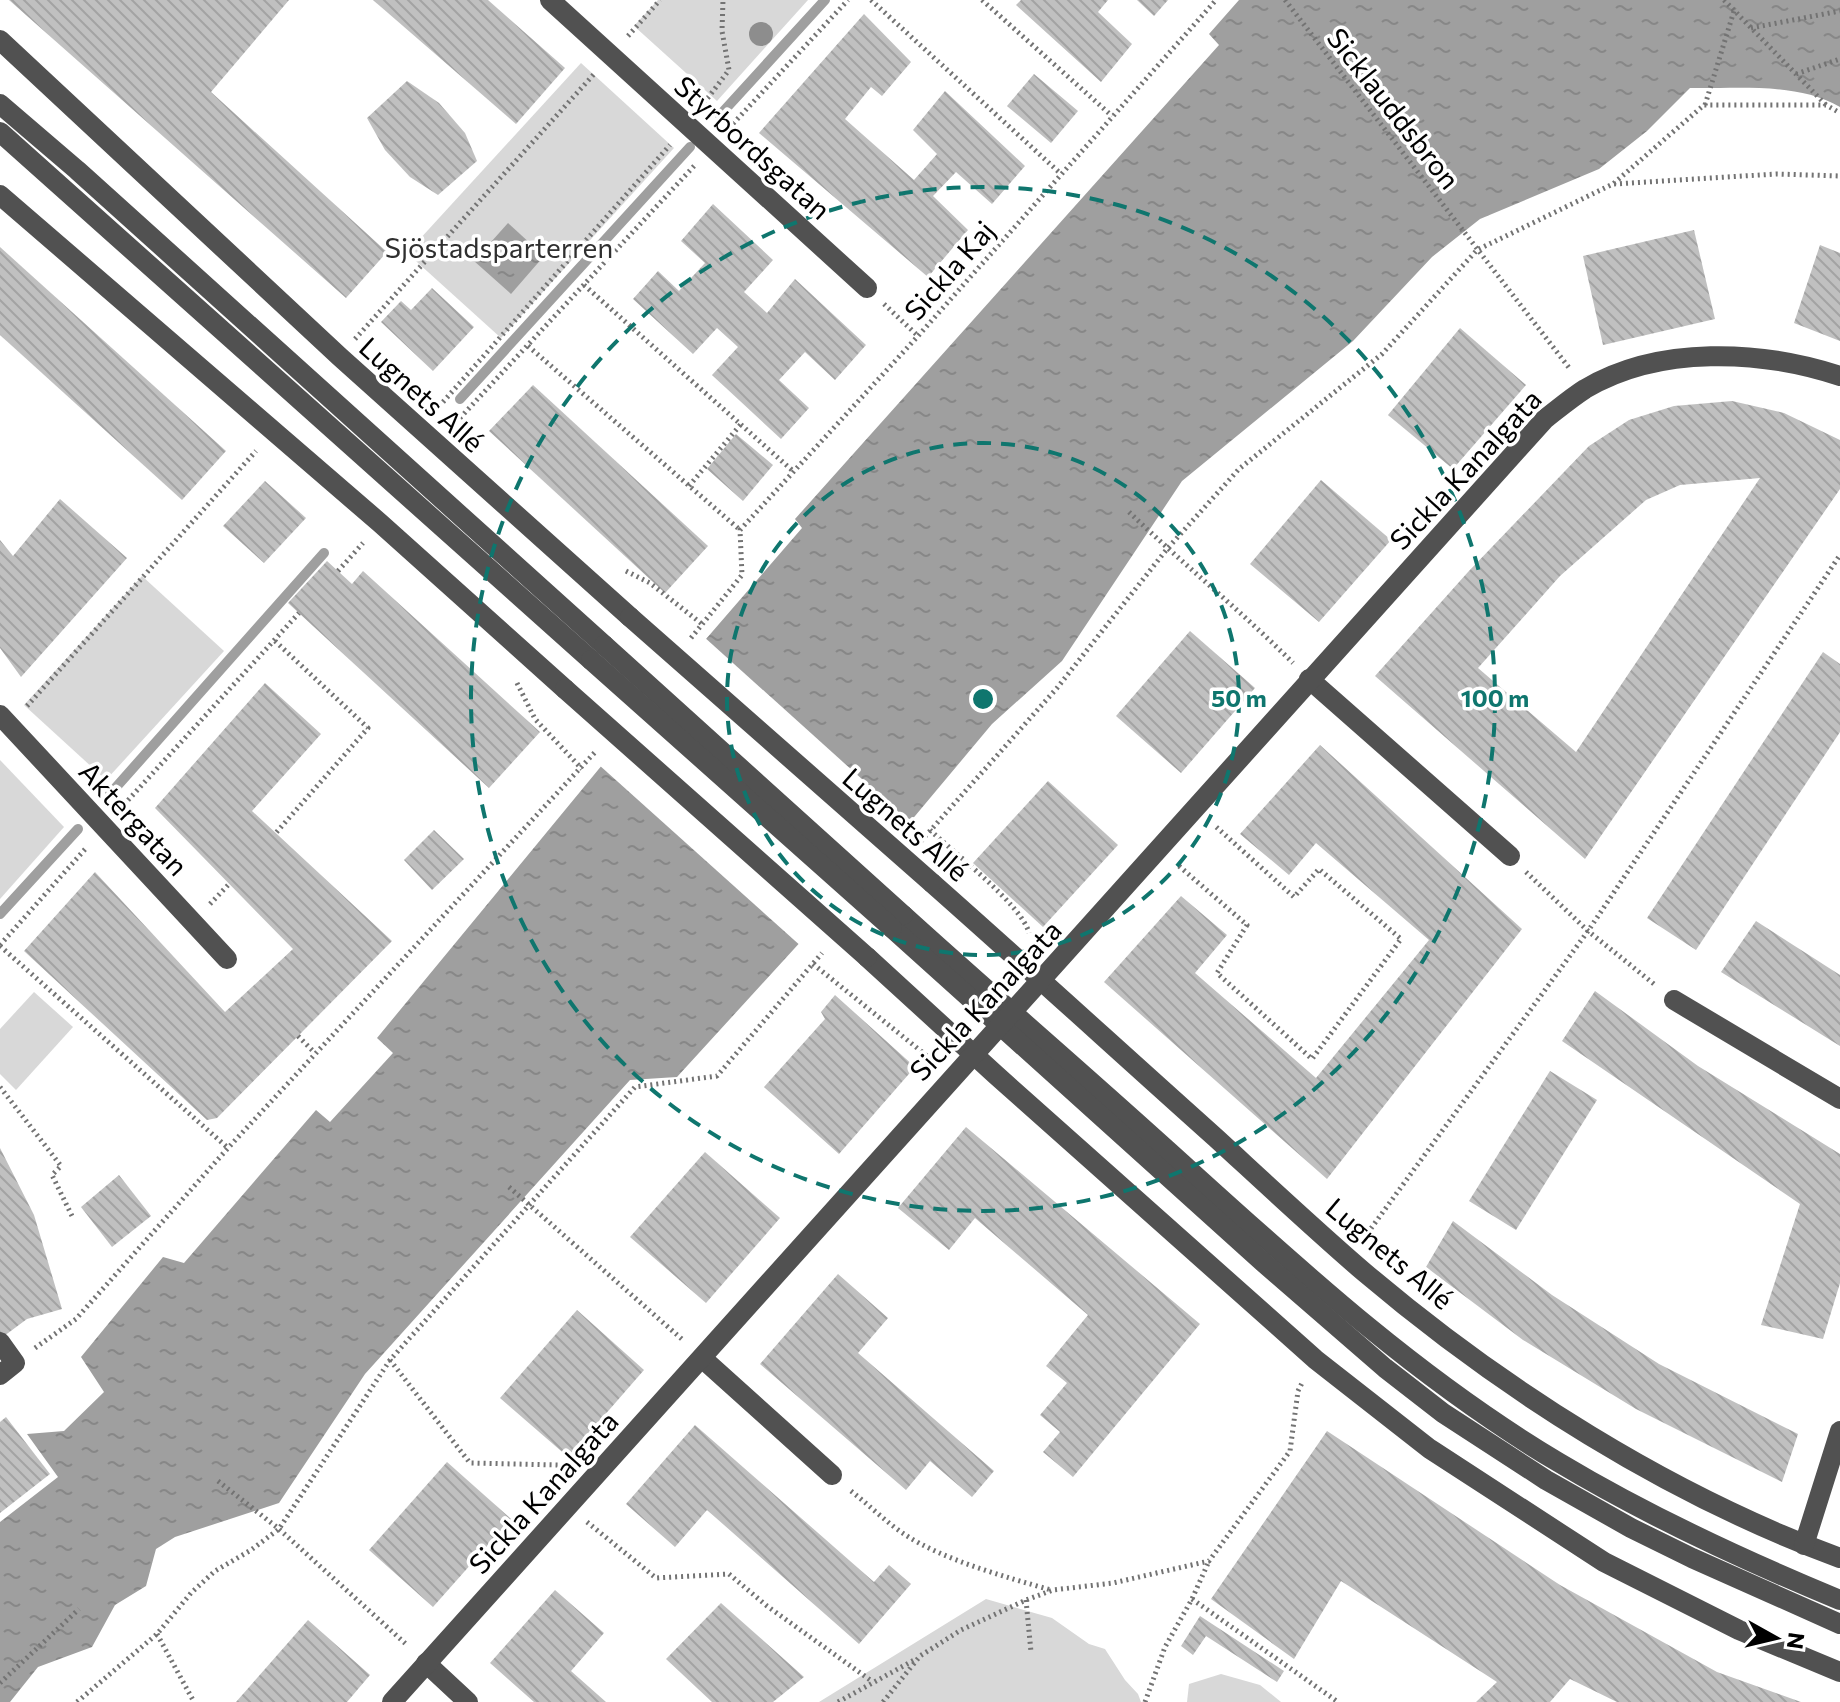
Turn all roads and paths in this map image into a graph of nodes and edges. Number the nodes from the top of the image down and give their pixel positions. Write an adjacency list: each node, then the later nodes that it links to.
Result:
1 (550, 0): 20 (street, Styrbordsgatan)
2 (723, 0): 20 (path)
3 (848, 0): 22 (path)
4 (871, 0): 23 (path)
5 (982, 0): 19 (path)
6 (1216, 0): 19 (path, Sickla Kaj)
7 (1285, 0): 27 (path, Sicklauddsbron)
8 (1724, 0): 9 (path)
9 (1734, 11): 11 (path); 16 (path)
10 (1840, 11): 11 (path)
11 (1751, 28): 14 (path)
12 (0, 40): 70 (street, Lugnets Allé, bridge)
13 (1840, 59): 14 (path)
14 (1796, 74): 17 (path)
15 (0, 104): 51 (street)
16 (1704, 105): 17 (path); 25 (path)
17 (1826, 105): 18 (path)
18 (1840, 113)
19 (1112, 116): 23 (path, Sickla Kaj)
20 (688, 125): 22 (street, Styrbordsgatan); 34 (path)
21 (0, 132): 51 (street)
22 (712, 147): 28 (path); 29 (street, Styrbordsgatan)
23 (1061, 174): 30 (path, Sickla Kaj)
24 (1840, 176): 25 (path)
25 (1613, 184): 27 (path)
26 (0, 195): 75 (street, bridge)
27 (1477, 250): 33 (path, Sicklauddsbron); 41 (path)
28 (584, 285): 31 (path); 36 (path)
29 (867, 288): 30 (path)
30 (918, 336): 37 (path, Sickla Kaj)
31 (528, 346): 35 (path); 38 (path)
32 (1840, 376): 33 (street, Sickla Kanalgata)
33 (1585, 389): 52 (street, Sickla Kanalgata)
34 (443, 402)
35 (460, 418)
36 (741, 424): 37 (path); 38 (path)
37 (793, 471): 40 (path, Sickla Kaj)
38 (689, 486): 40 (path)
39 (1129, 512): 41 (path)
40 (740, 530): 47 (path)
41 (1167, 549): 50 (path); 59 (path)
42 (354, 552): 44 (path)
43 (1840, 555): 64 (path)
44 (338, 571)
45 (626, 571): 47 (path)
46 (299, 613): 48 (path)
47 (702, 624): 49 (path)
48 (275, 641): 58 (path); 60 (path)
49 (682, 648)
50 (1278, 648)
51 (598, 653): 72 (street, bridge)
52 (1309, 679): 57 (street, Sickla Kanalgata); 62 (street)
53 (516, 682): 56 (path)
54 (0, 715): 58 (street, Aktergatan)
55 (602, 745): 56 (path)
56 (582, 769): 74 (path)
57 (1195, 808): 63 (path); 70 (street, Sickla Kanalgata)
58 (104, 827): 67 (path); 68 (street, Aktergatan)
59 (930, 830): 61 (path); 65 (path)
60 (275, 834)
61 (911, 852)
62 (1510, 856): 64 (path)
63 (1184, 870)
64 (1588, 931): 71 (path); 83 (path)
65 (1029, 936)
66 (832, 942): 69 (path)
67 (0, 945): 79 (path)
68 (227, 959)
69 (813, 964): 76 (path); 81 (path)
70 (1041, 981): 72 (street, Sickla Kanalgata); 97 (street, Lugnets Allé)
71 (1674, 1000): 78 (street)
72 (1007, 1019): 75 (street, Sickla Kanalgata); 103 (street); 105 (street)
73 (298, 1036): 74 (path)
74 (315, 1053): 79 (path)
75 (973, 1054): 86 (street, Sickla Kanalgata); 87 (street)
76 (931, 1061)
77 (0, 1087): 82 (path)
78 (1840, 1099)
79 (228, 1148): 89 (path)
80 (509, 1187): 81 (path)
81 (529, 1204): 84 (path); 88 (path)
82 (72, 1216)
83 (1364, 1239)
84 (673, 1332)
85 (0, 1342): 89 (street)
86 (702, 1358): 92 (street); 110 (street, Sickla Kanalgata)
87 (1315, 1359): 99 (path); 111 (street)
88 (390, 1360): 91 (path); 95 (path)
89 (7, 1369)
90 (1840, 1431): 97 (street)
91 (559, 1465)
92 (832, 1475)
93 (218, 1481): 95 (path)
94 (857, 1495): 100 (path)
95 (279, 1529): 106 (path); 107 (path)
96 (599, 1534): 112 (path)
97 (1804, 1545): 98 (street, Lugnets Allé)
98 (1840, 1558)
99 (1209, 1561): 100 (path); 101 (path)
100 (1053, 1590): 102 (path)
101 (1192, 1599): 120 (path); 121 (path)
102 (1026, 1600): 108 (path); 109 (path)
103 (1840, 1600)
104 (79, 1609): 113 (path)
105 (1840, 1624)
106 (157, 1634): 114 (path); 115 (path)
107 (397, 1636)
108 (1031, 1652)
109 (920, 1656): 112 (path); 119 (path)
110 (426, 1663): 116 (street, Sickla Kanalgata); 117 (street)
111 (1840, 1672)
112 (873, 1682): 118 (path)
113 (0, 1683)
114 (77, 1702)
115 (194, 1702)
116 (392, 1702)
117 (468, 1702)
118 (838, 1702)
119 (883, 1702)
120 (1145, 1702)
121 (1338, 1702)

